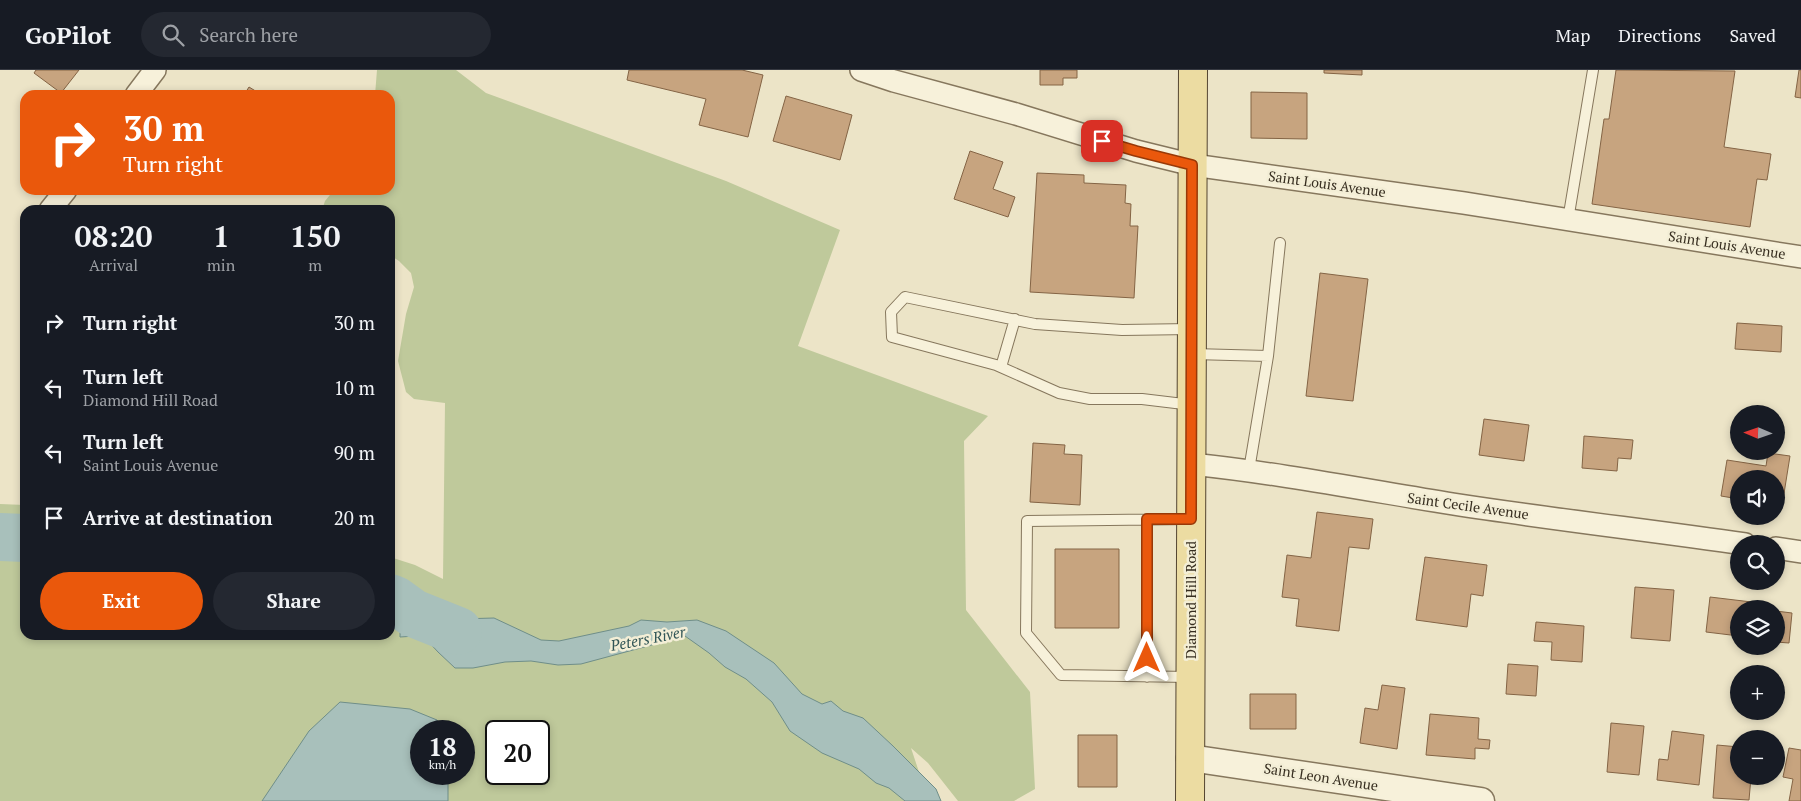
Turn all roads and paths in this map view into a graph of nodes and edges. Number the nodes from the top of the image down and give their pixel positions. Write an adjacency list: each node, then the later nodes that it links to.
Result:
1 (155, 70): 6 (street)
2 (861, 70): 5 (street, Saint Louis Avenue)
3 (1193, 70): 7 (main road, Diamond Hill Road)
4 (1593, 70): 10 (lane)
5 (894, 75): 7 (street, Saint Louis Avenue)
6 (140, 90)
7 (1192, 165): 10 (street, Saint Louis Avenue); 14 (main road, Diamond Hill Road)
8 (62, 195): 9 (street)
9 (54, 205)
10 (1568, 220): 12 (street, Saint Louis Avenue)
11 (1280, 242): 15 (lane)
12 (1801, 257)
13 (1015, 319): 14 (lane); 16 (lane); 16 (lane)
14 (1192, 342): 15 (lane); 17 (main road, Diamond Hill Road)
15 (1268, 356): 19 (lane)
16 (1001, 367): 17 (lane)
17 (1193, 405): 18 (main road, Diamond Hill Road)
18 (1191, 464): 19 (street, Saint Cecile Avenue); 21 (main road, Diamond Hill Road)
19 (1249, 470): 22 (street, Saint Cecile Avenue)
20 (1147, 519): 21 (lane); 25 (lane); 25 (lane)
21 (1191, 519): 26 (main road, Diamond Hill Road)
22 (1730, 542)
23 (1785, 549): 24 (street)
24 (1801, 552)
25 (1147, 677): 26 (lane)
26 (1190, 677): 27 (main road, Diamond Hill Road)
27 (1190, 758): 28 (main road, Diamond Hill Road); 29 (street, Saint Leon Avenue)
28 (1190, 801)
29 (1481, 801)

